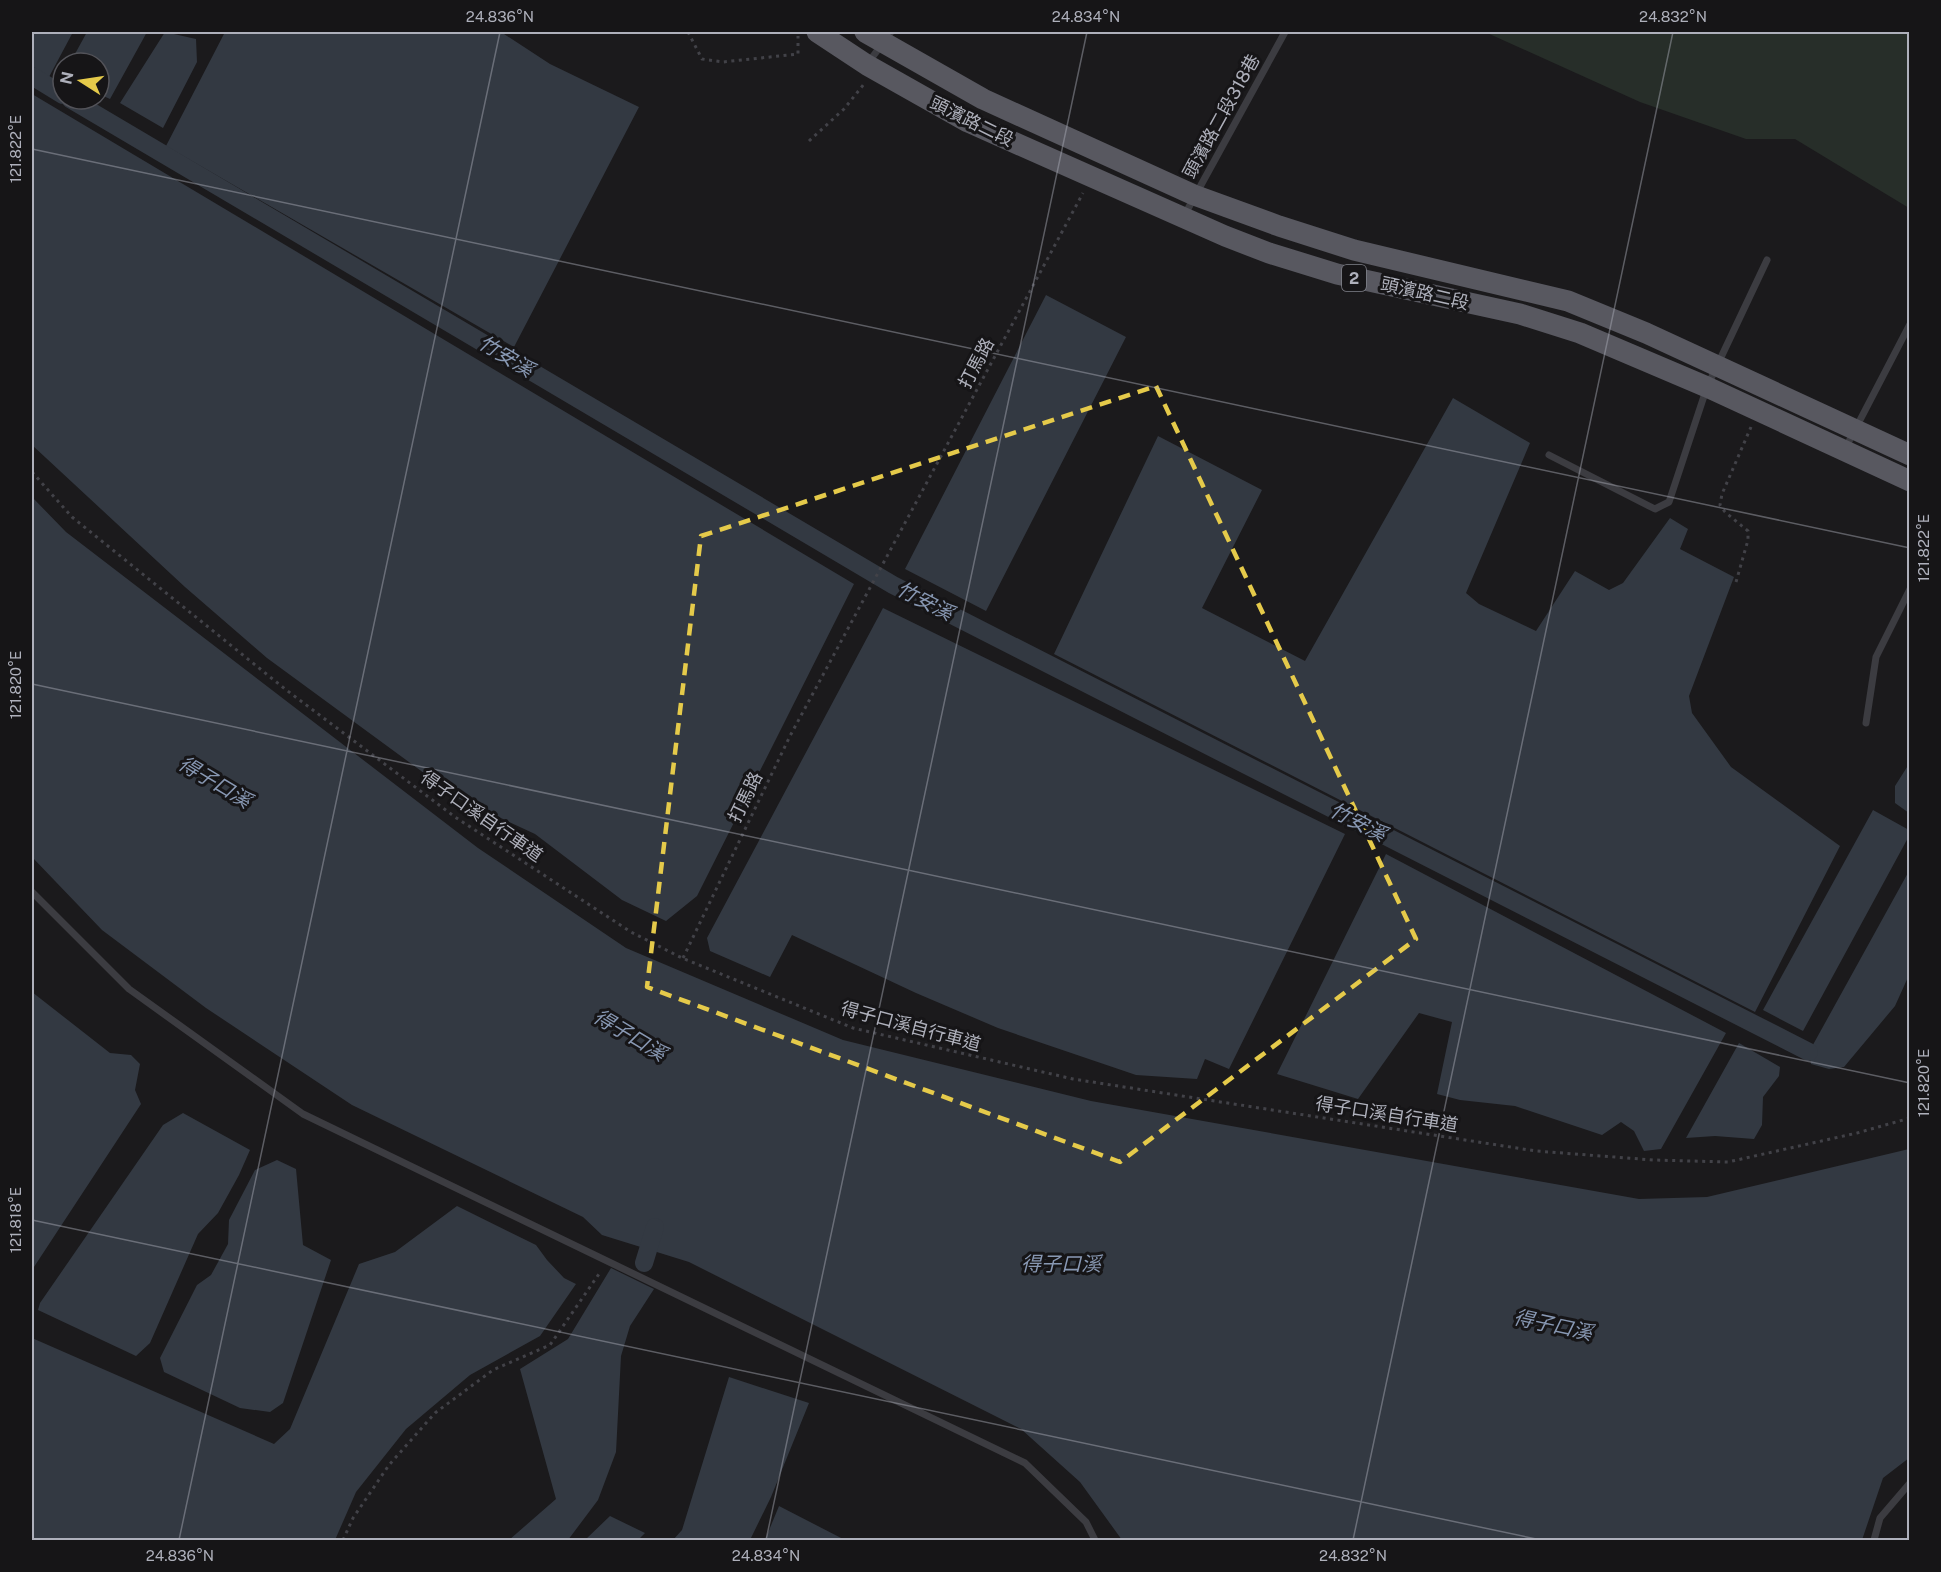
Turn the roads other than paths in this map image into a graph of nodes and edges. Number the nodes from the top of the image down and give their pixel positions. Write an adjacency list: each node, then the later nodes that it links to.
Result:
1 (817, 32): 4 (main road, 頭濱路二段 / 2)
2 (1285, 32): 5 (lane, 頭濱路二段318巷)
3 (879, 35): 4 (lane); 5 (main road, 頭濱路二段 / 2)
4 (871, 67): 6 (main road, 頭濱路二段 / 2)
5 (1194, 195): 6 (lane, 頭濱路二段318巷); 9 (main road, 頭濱路二段 / 2)
6 (1184, 216): 10 (main road, 頭濱路二段 / 2)
7 (1767, 260): 9 (lane)
8 (1910, 324): 11 (lane)
9 (1718, 366): 10 (lane); 11 (main road, 頭濱路二段 / 2)
10 (1707, 387): 12 (main road, 頭濱路二段 / 2); 13 (lane)
11 (1856, 429): 12 (lane); 14 (main road, 頭濱路二段 / 2)
12 (1844, 450): 15 (main road, 頭濱路二段 / 2)
13 (1549, 455)
14 (1910, 455)
15 (1910, 481)
16 (1910, 589): 17 (lane)
17 (1866, 723)
18 (32, 892): 20 (lane)
19 (1910, 1483): 21 (lane)
20 (1095, 1540)
21 (1874, 1540)

